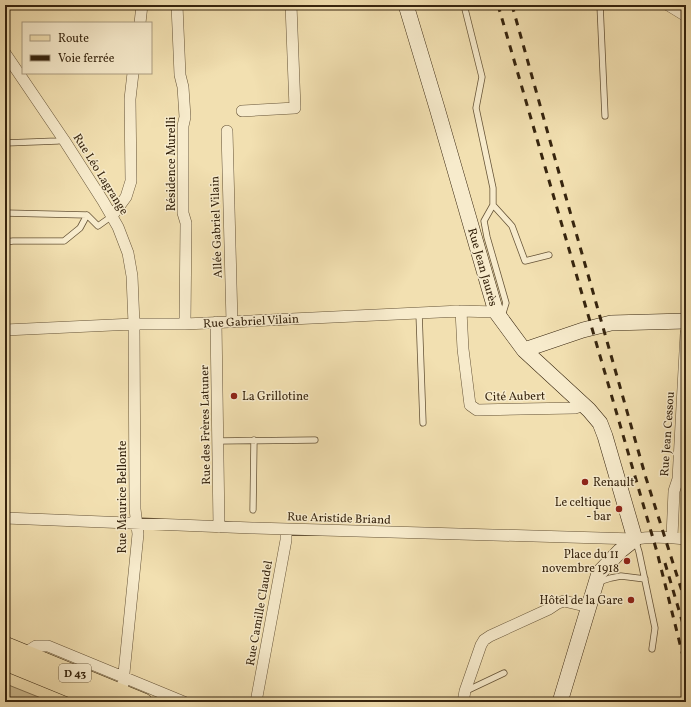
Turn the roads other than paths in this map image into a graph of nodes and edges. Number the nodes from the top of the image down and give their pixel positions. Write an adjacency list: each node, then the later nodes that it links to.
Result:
1 (142, 5): 9 (street)
2 (177, 5): 30 (street, Résidence Murelli)
3 (291, 5): 12 (street)
4 (406, 5): 25 (main road, Rue Jean Jaurès)
5 (464, 5): 17 (lane)
6 (600, 5): 13 (lane)
7 (668, 5): 8 (street)
8 (686, 16)
9 (140, 22)
10 (5, 53): 15 (street, Rue Léo Lagrange)
11 (133, 74): 20 (street)
12 (242, 111)
13 (605, 116)
14 (227, 131): 28 (street, Allée Gabriel Vilain)
15 (64, 140): 16 (lane); 20 (street, Rue Léo Lagrange)
16 (5, 143)
17 (493, 205): 22 (lane); 25 (lane)
18 (5, 213): 19 (lane)
19 (87, 215): 20 (lane); 21 (lane)
20 (112, 216): 29 (street, Rue Léo Lagrange)
21 (5, 242)
22 (549, 255)
23 (461, 311): 24 (street, Rue Gabriel Vilain); 25 (street, Rue Gabriel Vilain); 34 (street, Cité Aubert)
24 (419, 313): 28 (street, Rue Gabriel Vilain); 35 (lane)
25 (499, 315): 33 (main road, Rue Jean Jaurès)
26 (686, 321): 33 (main road)
27 (216, 322): 28 (street, Rue Gabriel Vilain); 30 (street, Rue Gabriel Vilain); 38 (street, Rue des Frères Latuner)
28 (232, 322)
29 (134, 324): 30 (street, Rue Gabriel Vilain); 31 (street, Rue Gabriel Vilain); 41 (street, Rue Maurice Bellonte)
30 (185, 324)
31 (5, 330)
32 (686, 333): 44 (street, Rue Jean Cessou)
33 (524, 350): 34 (main road, Rue Jean Jaurès)
34 (584, 405): 45 (main road, Rue Jean Jaurès)
35 (423, 423)
36 (254, 440): 37 (lane); 38 (lane); 39 (lane)
37 (315, 440)
38 (218, 441): 42 (street, Rue des Frères Latuner)
39 (253, 510)
40 (5, 518): 41 (street, Rue Aristide Briand)
41 (137, 523): 42 (street, Rue Aristide Briand); 54 (street, Rue Maurice Bellonte)
42 (219, 527): 43 (street, Rue Aristide Briand)
43 (286, 529): 45 (street, Rue Aristide Briand); 59 (street, Rue Camille Claudel)
44 (672, 537): 45 (street, Rue Aristide Briand); 46 (street, Rue Aristide Briand)
45 (635, 539): 47 (lane); 48 (main road)
46 (686, 539)
47 (645, 579): 48 (lane); 51 (lane)
48 (596, 582): 49 (main road)
49 (589, 607): 55 (street); 60 (main road)
50 (5, 645): 54 (main road, D 43)
51 (652, 649)
52 (5, 662): 56 (main road, D 43)
53 (504, 673): 55 (lane)
54 (123, 691): 57 (main road, D 43); 58 (street)
55 (464, 697)
56 (102, 702)
57 (144, 702)
58 (184, 702)
59 (256, 702)
60 (560, 702)

